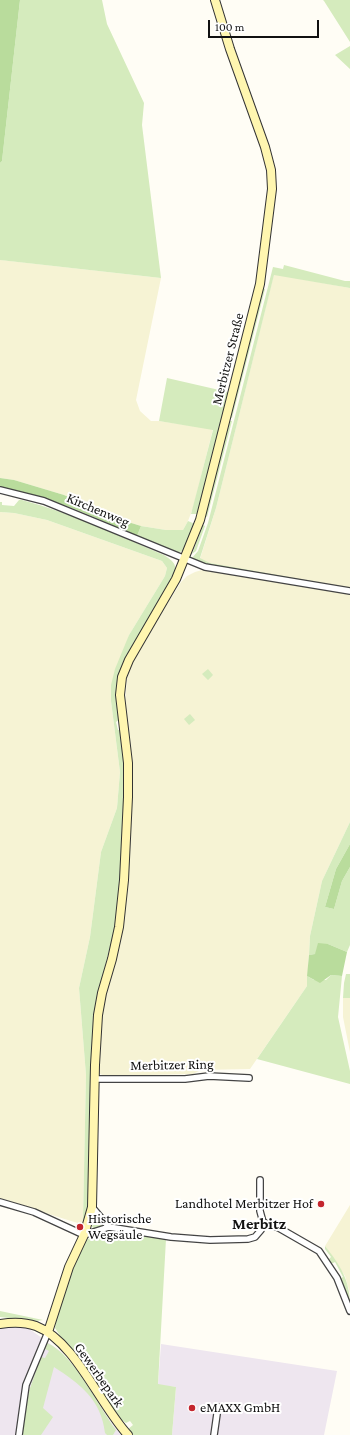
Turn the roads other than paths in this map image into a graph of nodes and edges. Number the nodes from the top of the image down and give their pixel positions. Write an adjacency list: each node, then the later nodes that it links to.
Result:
1 (215, 0): 3 (street, Merbitzer Straße)
2 (0, 490): 3 (street, Kirchenweg)
3 (185, 560): 4 (street); 6 (street, Merbitzer Straße)
4 (350, 591)
5 (249, 1078): 6 (street, Merbitzer Ring)
6 (95, 1079): 9 (street)
7 (260, 1180): 10 (street)
8 (0, 1202): 12 (street)
9 (92, 1207): 11 (street); 12 (street)
10 (263, 1222): 11 (street); 13 (street)
11 (109, 1227): 12 (street)
12 (84, 1235): 15 (street)
13 (350, 1311)
14 (0, 1324): 15 (street)
15 (48, 1332): 17 (street); 18 (street, Gewerbepark)
16 (218, 1407): 19 (street)
17 (19, 1435)
18 (128, 1435)
19 (214, 1435)

